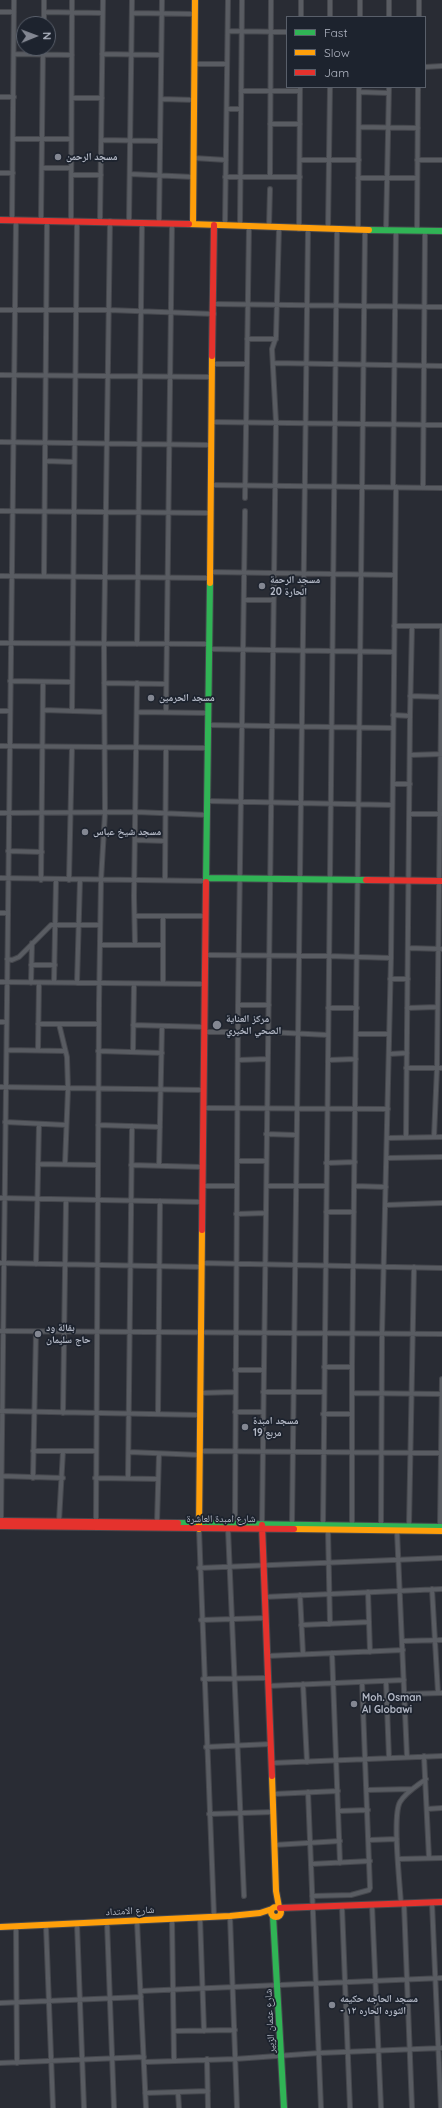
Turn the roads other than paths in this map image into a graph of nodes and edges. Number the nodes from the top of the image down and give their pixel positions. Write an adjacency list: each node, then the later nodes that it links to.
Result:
1 (14, 0): 17 (street)
2 (44, 0): 18 (street)
3 (72, 0): 19 (street)
4 (103, 0): 22 (street)
5 (132, 0): 20 (street)
6 (162, 0): 21 (street)
7 (195, 0): 23 (street)
8 (228, 0): 30 (street)
9 (242, 0): 31 (street)
10 (271, 0): 32 (street)
11 (301, 0): 25 (street)
12 (330, 0): 26 (street)
13 (360, 0): 27 (street)
14 (389, 0): 28 (street)
15 (419, 0): 29 (street)
16 (0, 12): 17 (street)
17 (14, 12): 34 (street)
18 (44, 12): 19 (street); 24 (street)
19 (72, 13): 22 (street); 38 (street)
20 (133, 13): 21 (street); 37 (street)
21 (162, 13): 23 (street); 39 (street)
22 (102, 14): 36 (street)
23 (195, 14): 41 (street)
24 (44, 16)
25 (301, 16)
26 (330, 16)
27 (360, 16)
28 (389, 16)
29 (419, 16)
30 (228, 31): 31 (street); 42 (street)
31 (242, 31): 32 (street); 50 (street)
32 (271, 32): 33 (street); 51 (street)
33 (286, 32)
34 (14, 54): 55 (street)
35 (56, 54): 38 (street)
36 (102, 54): 37 (street); 57 (street)
37 (132, 54): 39 (street); 71 (street)
38 (72, 55): 56 (street)
39 (161, 55): 58 (street)
40 (43, 56): 68 (street)
41 (194, 64): 42 (street); 59 (street)
42 (227, 64): 60 (street)
43 (442, 66): 44 (street)
44 (426, 67)
45 (330, 88): 76 (street)
46 (359, 88): 52 (street)
47 (388, 88): 53 (street)
48 (418, 88): 66 (street)
49 (300, 89): 51 (street); 63 (street)
50 (241, 91): 51 (street); 61 (street)
51 (270, 91): 62 (street)
52 (359, 92): 53 (street); 64 (street)
53 (388, 93): 65 (street)
54 (0, 97): 55 (street)
55 (14, 97): 67 (street)
56 (72, 98): 57 (street); 69 (street)
57 (102, 98): 70 (street)
58 (161, 99): 59 (street); 72 (street)
59 (195, 100): 73 (street)
60 (227, 109): 61 (street); 74 (street)
61 (241, 109): 90 (street)
62 (270, 124): 63 (street); 91 (street)
63 (300, 124): 75 (street)
64 (359, 127): 65 (street); 77 (street)
65 (388, 127): 66 (street); 94 (street)
66 (418, 128): 78 (street)
67 (13, 139): 68 (street); 83 (street)
68 (43, 140): 69 (street); 80 (street)
69 (71, 140): 81 (street)
70 (101, 140): 71 (street); 86 (street)
71 (131, 141): 72 (street); 84 (street)
72 (160, 141): 87 (street)
73 (194, 158): 74 (street); 88 (street)
74 (226, 160): 89 (street)
75 (300, 160): 76 (street); 92 (street)
76 (329, 160): 77 (street); 116 (street)
77 (359, 160): 93 (street)
78 (418, 160): 79 (street); 95 (street)
79 (442, 160)
80 (42, 168): 81 (street); 99 (street)
81 (72, 168): 85 (street)
82 (0, 173): 83 (street)
83 (13, 173): 98 (street)
84 (130, 174): 87 (street); 103 (street)
85 (72, 175): 86 (street); 100 (street)
86 (101, 175): 101 (street)
87 (160, 176): 88 (street); 105 (street)
88 (193, 177): 107 (street)
89 (225, 177): 90 (street); 109 (street)
90 (241, 177): 91 (street); 110 (street)
91 (270, 177): 92 (street)
92 (300, 177): 114 (street)
93 (358, 178): 94 (street); 118 (street)
94 (388, 178): 95 (street); 120 (street)
95 (417, 178): 122 (street)
96 (270, 189): 112 (street)
97 (0, 220): 98 (street)
98 (14, 220): 99 (street); 135 (street)
99 (44, 220): 100 (street); 136 (street)
100 (74, 221): 101 (street); 137 (street)
101 (100, 221): 102 (street)
102 (110, 221): 103 (street); 138 (street)
103 (129, 222): 104 (street)
104 (142, 222): 105 (street); 139 (street)
105 (159, 223): 106 (street)
106 (172, 223): 107 (street); 140 (street)
107 (193, 224): 108 (street)
108 (214, 225): 109 (street); 125 (street)
109 (225, 225): 110 (street)
110 (240, 226): 111 (street)
111 (248, 226): 112 (street); 126 (street)
112 (269, 227): 113 (street)
113 (279, 228): 114 (street); 127 (street)
114 (299, 229): 115 (street)
115 (308, 229): 116 (street); 128 (street)
116 (328, 229): 117 (street)
117 (337, 229): 118 (street); 129 (street)
118 (358, 229): 119 (street)
119 (366, 230): 120 (street); 130 (street)
120 (386, 230): 121 (street)
121 (396, 230): 122 (street); 131 (street)
122 (417, 230): 123 (street)
123 (425, 230): 124 (street); 132 (street)
124 (442, 231)
125 (214, 304): 126 (street); 141 (street)
126 (247, 304): 127 (street); 142 (street)
127 (277, 305): 128 (street); 143 (street)
128 (307, 306): 129 (street); 147 (street)
129 (336, 306): 130 (street); 148 (street)
130 (365, 306): 131 (street); 149 (street)
131 (396, 307): 132 (street); 150 (street)
132 (425, 307): 133 (street); 151 (street)
133 (442, 307)
134 (0, 310): 135 (street)
135 (15, 310): 136 (street); 154 (street)
136 (47, 310): 137 (street); 155 (street)
137 (77, 310): 138 (street); 156 (street)
138 (109, 310): 139 (street); 157 (street)
139 (140, 311): 140 (street); 158 (street)
140 (170, 312): 141 (street); 159 (street)
141 (214, 314): 145 (street)
142 (247, 339): 143 (street); 146 (street)
143 (276, 339): 144 (street)
144 (274, 363): 147 (street); 163 (street)
145 (212, 364): 146 (street); 160 (street)
146 (247, 364): 162 (street)
147 (306, 364): 148 (street); 164 (street)
148 (335, 365): 149 (street); 165 (street)
149 (365, 365): 150 (street); 166 (street)
150 (394, 366): 151 (street); 167 (street)
151 (424, 366): 152 (street); 168 (street)
152 (442, 366)
153 (0, 375): 154 (street)
154 (14, 375): 155 (street); 171 (street)
155 (46, 375): 156 (street); 172 (street)
156 (76, 376): 157 (street); 173 (street)
157 (108, 376): 158 (street); 174 (street)
158 (140, 376): 159 (street); 175 (street)
159 (170, 376): 160 (street); 176 (street)
160 (212, 377): 161 (street)
161 (212, 422): 162 (street); 177 (street)
162 (246, 422): 163 (street); 181 (street)
163 (276, 422): 164 (street); 182 (street)
164 (306, 423): 165 (street); 183 (street)
165 (334, 423): 166 (street); 184 (street)
166 (364, 424): 167 (street); 185 (street)
167 (394, 425): 168 (street); 186 (street)
168 (423, 425): 169 (street); 187 (street)
169 (442, 425)
170 (0, 442): 171 (street)
171 (13, 443): 172 (street); 191 (street)
172 (46, 443): 173 (street); 178 (street)
173 (75, 443): 174 (street); 179 (street)
174 (107, 444): 175 (street); 195 (street)
175 (139, 445): 176 (street); 196 (street)
176 (169, 445): 177 (street); 197 (street)
177 (211, 445): 180 (street)
178 (45, 461): 179 (street); 192 (street)
179 (74, 462): 193 (street)
180 (211, 485): 181 (street); 198 (street)
181 (246, 486): 182 (street); 189 (street)
182 (275, 486): 183 (street); 200 (street)
183 (305, 486): 184 (street); 201 (street)
184 (334, 487): 185 (street); 202 (street)
185 (364, 487): 186 (street); 203 (street)
186 (394, 487): 187 (street); 205 (street)
187 (423, 488): 188 (street)
188 (442, 488)
189 (245, 498)
190 (0, 511): 191 (street)
191 (12, 511): 192 (street); 207 (street)
192 (45, 511): 193 (street); 208 (street)
193 (74, 511): 195 (street); 209 (street)
194 (245, 511): 199 (street)
195 (106, 512): 196 (street); 211 (street)
196 (138, 512): 197 (street); 210 (street)
197 (168, 512): 198 (street); 212 (street)
198 (211, 513): 204 (street)
199 (245, 572): 200 (street); 204 (street); 213 (street)
200 (273, 573): 201 (street); 214 (street)
201 (304, 573): 202 (street); 227 (street)
202 (333, 573): 203 (street); 228 (street)
203 (362, 574): 205 (street); 229 (street)
204 (210, 575): 212 (street); 224 (street)
205 (395, 575): 215 (street)
206 (0, 576): 207 (street)
207 (11, 576): 208 (street); 219 (street)
208 (44, 576): 209 (street)
209 (73, 576): 211 (street); 220 (street)
210 (138, 576): 211 (street); 212 (street); 222 (street)
211 (105, 577): 221 (street)
212 (168, 577): 223 (street)
213 (244, 600): 214 (street); 225 (street)
214 (273, 600): 226 (street)
215 (394, 626): 216 (street); 230 (street)
216 (412, 626): 217 (street); 237 (street)
217 (442, 627): 238 (street)
218 (0, 643): 219 (street)
219 (11, 643): 220 (street); 231 (street)
220 (72, 644): 221 (street); 233 (street)
221 (104, 644): 222 (street); 234 (street)
222 (137, 644): 223 (street)
223 (166, 644): 224 (street); 236 (street)
224 (209, 646): 225 (street); 246 (street)
225 (243, 649): 226 (street); 250 (street)
226 (272, 650): 227 (street); 251 (street)
227 (303, 650): 228 (street); 252 (street)
228 (332, 651): 229 (street); 253 (street)
229 (361, 651): 230 (street); 254 (street)
230 (394, 652): 247 (street)
231 (10, 682): 232 (street); 241 (street)
232 (43, 682): 233 (street); 239 (street)
233 (72, 682): 242 (street)
234 (104, 683): 235 (street); 243 (street)
235 (136, 684): 236 (street); 244 (street)
236 (166, 684): 245 (street)
237 (410, 696): 238 (street); 248 (street)
238 (441, 697): 264 (street)
239 (43, 710): 242 (street); 258 (street)
240 (0, 711): 241 (street)
241 (10, 711): 257 (street)
242 (72, 711): 243 (street)
243 (104, 712): 260 (street)
244 (136, 712): 245 (street); 261 (street)
245 (166, 712): 246 (street)
246 (208, 713): 249 (street)
247 (393, 716): 248 (street); 255 (street)
248 (410, 716): 265 (street)
249 (208, 725): 250 (street); 263 (street)
250 (242, 725): 251 (street); 269 (street)
251 (271, 726): 252 (street); 270 (street)
252 (302, 727): 253 (street); 271 (street)
253 (331, 727): 254 (street); 272 (street)
254 (360, 728): 255 (street); 273 (street)
255 (393, 728): 266 (street)
256 (0, 746): 257 (street)
257 (10, 747): 258 (street); 277 (street)
258 (42, 747): 259 (street); 278 (street)
259 (72, 747): 260 (street); 279 (street)
260 (105, 747): 261 (street); 280 (street)
261 (137, 748): 262 (street); 275 (street)
262 (166, 748): 263 (street); 281 (street)
263 (208, 748): 268 (street)
264 (441, 754): 265 (street); 283 (street)
265 (410, 755): 267 (street)
266 (393, 784): 267 (street); 274 (street)
267 (410, 784): 282 (street)
268 (208, 801): 269 (street); 284 (street)
269 (242, 802): 270 (street); 291 (street)
270 (271, 802): 271 (street); 292 (street)
271 (301, 803): 272 (street); 293 (street)
272 (330, 804): 273 (street); 302 (street)
273 (360, 805): 274 (street); 303 (street)
274 (392, 805): 304 (street)
275 (136, 812): 280 (street); 281 (street); 285 (street)
276 (0, 813): 277 (street)
277 (8, 813): 278 (street); 287 (street)
278 (42, 813): 279 (street); 288 (street)
279 (71, 813): 280 (street); 296 (street)
280 (104, 813): 298 (street)
281 (166, 814): 284 (street); 286 (street)
282 (410, 814): 283 (street); 305 (street)
283 (440, 814): 306 (street)
284 (207, 815): 301 (street)
285 (135, 840): 286 (street); 299 (street)
286 (165, 841): 300 (street)
287 (8, 851): 288 (street); 290 (street)
288 (42, 852): 294 (street)
289 (0, 878): 290 (street)
290 (8, 878): 294 (street); 308 (street)
291 (241, 878): 292 (street); 301 (street); 323 (street)
292 (270, 879): 293 (street); 322 (street)
293 (300, 879): 302 (street); 324 (street)
294 (41, 880): 295 (street)
295 (56, 880): 296 (street); 312 (street)
296 (69, 880): 297 (street)
297 (80, 880): 298 (street); 313 (street)
298 (101, 880): 299 (street); 314 (street)
299 (134, 880): 300 (street); 309 (street)
300 (165, 880): 301 (street)
301 (206, 880): 311 (street)
302 (329, 880): 303 (street); 325 (street)
303 (358, 880): 304 (street); 326 (street)
304 (392, 881): 305 (street); 327 (street)
305 (409, 881): 306 (street); 319 (street)
306 (440, 881): 320 (street)
307 (0, 913): 308 (street)
308 (8, 913): 328 (street)
309 (135, 916): 310 (street); 317 (street)
310 (163, 916): 311 (street); 318 (street)
311 (206, 916): 321 (street)
312 (56, 924): 313 (street); 315 (street); 330 (street)
313 (79, 924): 314 (street); 339 (street)
314 (100, 925): 316 (street)
315 (32, 943): 328 (street); 329 (street)
316 (100, 944): 317 (street); 340 (street)
317 (135, 945): 318 (street)
318 (163, 945): 341 (street)
319 (408, 948): 320 (street); 332 (street)
320 (440, 949): 336 (street)
321 (206, 955): 323 (street); 343 (street)
322 (270, 955): 323 (street); 324 (street); 345 (street)
323 (240, 956): 344 (street)
324 (299, 956): 325 (street); 362 (street)
325 (328, 956): 326 (street); 347 (street)
326 (357, 957): 327 (street); 348 (street)
327 (391, 958): 331 (street)
328 (7, 959): 334 (street)
329 (31, 965): 330 (street); 337 (street)
330 (55, 965): 335 (street)
331 (390, 979): 332 (street); 364 (street)
332 (408, 979): 349 (street)
333 (0, 982): 334 (street)
334 (6, 982): 337 (street); 351 (street)
335 (54, 982): 338 (street); 339 (street)
336 (440, 982): 346 (street)
337 (30, 983): 338 (street)
338 (39, 983): 352 (street)
339 (77, 983): 340 (street)
340 (99, 983): 342 (street); 354 (street)
341 (163, 983): 342 (street); 343 (street)
342 (134, 984): 355 (street)
343 (205, 984): 357 (street)
344 (238, 1005): 345 (street); 358 (street)
345 (269, 1005): 359 (street)
346 (437, 1007): 349 (street); 360 (street)
347 (328, 1008): 348 (street); 365 (street)
348 (357, 1008): 363 (street)
349 (407, 1008): 372 (street)
350 (0, 1022): 351 (street)
351 (6, 1022): 367 (street)
352 (38, 1024): 353 (street); 366 (street)
353 (59, 1024): 354 (street); 368 (street)
354 (99, 1024): 369 (street)
355 (134, 1025): 356 (street); 370 (street)
356 (162, 1026): 357 (street); 371 (street)
357 (204, 1029): 358 (street); 385 (street)
358 (238, 1032): 376 (street)
359 (268, 1032): 362 (street); 374 (street)
360 (437, 1033): 361 (street); 379 (street)
361 (442, 1033)
362 (298, 1034): 365 (street); 389 (street)
363 (356, 1034): 364 (street); 375 (street)
364 (389, 1034): 373 (street)
365 (328, 1035): 377 (street)
366 (38, 1049): 367 (street); 368 (street)
367 (7, 1050): 381 (street)
368 (65, 1051): 382 (street)
369 (98, 1051): 370 (street); 383 (street)
370 (133, 1052): 371 (street)
371 (162, 1052): 384 (street)
372 (407, 1053): 373 (street); 378 (street)
373 (389, 1054): 392 (street)
374 (268, 1059): 376 (street); 388 (street)
375 (356, 1059): 377 (street); 391 (street)
376 (238, 1060): 387 (street)
377 (328, 1060): 390 (street)
378 (406, 1068): 379 (street); 401 (street)
379 (440, 1068): 402 (street)
380 (0, 1087): 381 (street)
381 (6, 1087): 382 (street); 393 (street)
382 (68, 1088): 383 (street); 395 (street)
383 (98, 1089): 384 (street); 396 (street)
384 (161, 1090): 385 (street); 398 (street)
385 (203, 1090): 386 (street)
386 (204, 1108): 387 (street); 417 (street)
387 (238, 1108): 388 (street); 407 (street)
388 (267, 1108): 389 (street); 399 (street)
389 (297, 1108): 390 (street); 400 (street)
390 (327, 1109): 391 (street); 411 (street)
391 (356, 1109): 392 (street); 409 (street)
392 (388, 1109): 404 (street)
393 (5, 1122): 394 (street); 410 (street)
394 (39, 1124): 395 (street); 412 (street)
395 (66, 1125): 413 (street)
396 (98, 1125): 397 (street); 414 (street)
397 (132, 1126): 398 (street); 415 (street)
398 (160, 1127): 416 (street)
399 (266, 1134): 400 (street); 408 (street)
400 (296, 1135): 423 (street)
401 (406, 1137): 402 (street); 404 (street)
402 (434, 1137): 403 (street)
403 (442, 1137)
404 (387, 1138): 406 (street)
405 (442, 1157): 406 (street)
406 (387, 1158): 424 (street)
407 (237, 1161): 408 (street); 419 (street)
408 (266, 1161): 420 (street)
409 (355, 1162): 411 (street); 422 (street)
410 (2, 1163): 425 (street)
411 (326, 1163): 421 (street)
412 (38, 1164): 413 (street); 426 (street)
413 (65, 1164): 414 (street)
414 (97, 1165): 427 (street)
415 (131, 1165): 416 (street); 429 (street)
416 (159, 1166): 417 (street)
417 (202, 1167): 418 (street)
418 (202, 1186): 419 (street); 431 (street)
419 (237, 1186): 436 (street)
420 (267, 1186): 423 (street); 437 (street)
421 (326, 1186): 423 (street); 434 (street)
422 (355, 1186): 424 (street); 435 (street)
423 (296, 1187): 446 (street)
424 (386, 1187): 433 (street)
425 (2, 1198): 426 (street); 438 (street)
426 (37, 1200): 428 (street); 439 (street)
427 (97, 1200): 428 (street); 429 (street); 441 (street)
428 (66, 1201): 440 (street)
429 (131, 1201): 430 (street); 444 (street)
430 (160, 1201): 431 (street); 447 (street)
431 (202, 1202): 445 (street)
432 (442, 1203): 433 (street)
433 (386, 1204): 450 (street)
434 (326, 1212): 435 (street); 448 (street)
435 (354, 1212): 449 (street)
436 (236, 1214): 437 (street); 442 (street)
437 (266, 1214): 443 (street)
438 (2, 1263): 439 (street); 453 (street)
439 (36, 1264): 440 (street)
440 (64, 1264): 441 (street); 455 (street)
441 (97, 1264): 444 (street); 456 (street)
442 (236, 1264): 443 (street); 445 (street); 460 (street)
443 (265, 1264): 446 (street); 461 (street)
444 (130, 1265): 447 (street); 457 (street)
445 (202, 1265): 447 (street); 459 (street)
446 (295, 1265): 448 (street); 462 (street)
447 (160, 1266): 458 (street)
448 (325, 1266): 449 (street); 463 (street)
449 (353, 1266): 450 (street); 464 (street)
450 (384, 1266): 451 (street); 465 (street)
451 (414, 1267): 452 (street); 466 (street)
452 (442, 1268)
453 (1, 1331): 454 (street); 482 (street)
454 (36, 1332): 455 (street); 485 (street)
455 (63, 1332): 456 (street); 486 (street)
456 (98, 1332): 457 (street); 487 (street)
457 (130, 1333): 458 (street); 488 (street)
458 (160, 1333): 459 (street); 489 (street)
459 (201, 1333): 460 (street); 473 (street)
460 (235, 1333): 461 (street); 470 (street)
461 (264, 1333): 462 (street); 471 (street)
462 (294, 1333): 463 (street); 476 (street)
463 (325, 1334): 464 (street); 468 (street)
464 (353, 1334): 465 (street); 469 (street)
465 (382, 1334): 466 (street); 479 (street)
466 (413, 1334): 467 (street); 481 (street)
467 (442, 1334)
468 (324, 1367): 469 (street); 477 (street)
469 (352, 1367): 478 (street)
470 (235, 1370): 471 (street); 474 (street)
471 (264, 1370): 475 (street)
472 (442, 1379): 480 (street)
473 (200, 1392): 474 (street); 492 (street)
474 (234, 1392): 483 (street)
475 (263, 1392): 476 (street); 484 (street)
476 (293, 1392): 477 (street); 501 (street)
477 (323, 1392): 490 (street)
478 (352, 1393): 479 (street); 491 (street)
479 (382, 1394): 481 (street); 505 (street)
480 (442, 1394): 481 (street); 493 (street)
481 (411, 1395): 506 (street)
482 (1, 1411): 485 (street); 494 (street)
483 (235, 1412): 484 (street); 499 (street)
484 (263, 1412): 500 (street)
485 (34, 1413): 486 (street); 495 (street)
486 (63, 1413): 487 (street)
487 (96, 1413): 488 (street); 497 (street)
488 (129, 1414): 489 (street); 498 (street)
489 (158, 1414): 492 (street)
490 (323, 1414): 491 (street); 502 (street)
491 (352, 1414): 503 (street)
492 (200, 1415): 504 (street)
493 (442, 1417): 507 (street)
494 (0, 1448): 509 (street)
495 (33, 1451): 496 (street); 510 (street)
496 (63, 1451): 497 (street); 511 (street)
497 (96, 1451): 512 (street)
498 (129, 1452): 508 (street); 513 (street)
499 (235, 1452): 500 (street); 504 (street); 519 (street)
500 (262, 1452): 501 (street); 524 (street)
501 (292, 1452): 502 (street); 520 (street)
502 (323, 1452): 503 (street); 521 (street)
503 (352, 1452): 505 (street); 522 (street)
504 (200, 1453): 508 (street); 523 (street)
505 (381, 1453): 506 (street); 525 (street)
506 (411, 1453): 507 (street); 526 (street)
507 (441, 1453): 527 (street)
508 (159, 1454): 514 (street)
509 (1, 1476): 510 (street); 516 (street)
510 (33, 1478): 511 (street)
511 (63, 1478): 515 (street)
512 (95, 1478): 513 (street); 517 (street)
513 (128, 1478): 514 (street)
514 (158, 1479): 518 (street)
515 (59, 1521): 516 (street, شارع امبدة العاشرة); 517 (street, شارع امبدة العاشرة)
516 (0, 1522): 523 (street, شارع امبدة العاشرة)
517 (96, 1522): 518 (street, شارع امبدة العاشرة)
518 (157, 1523): 523 (street, شارع امبدة العاشرة)
519 (235, 1524): 523 (street, شارع امبدة العاشرة); 524 (street, شارع امبدة العاشرة)
520 (292, 1524): 521 (street, شارع امبدة العاشرة); 524 (street, شارع امبدة العاشرة)
521 (323, 1525): 522 (street, شارع امبدة العاشرة)
522 (352, 1525): 525 (street, شارع امبدة العاشرة)
523 (199, 1526): 528 (street, شارع امبدة العاشرة); 536 (street)
524 (262, 1526): 528 (street, شارع امبدة العاشرة); 529 (street, شارع امبدة العاشرة); 534 (street, شارع عثمان الزبير)
525 (381, 1526): 526 (street, شارع امبدة العاشرة)
526 (409, 1526): 527 (street, شارع امبدة العاشرة)
527 (441, 1528): 530 (street, شارع امبدة العاشرة)
528 (228, 1529): 535 (street)
529 (328, 1530): 530 (street, شارع امبدة العاشرة); 533 (street)
530 (397, 1531): 532 (street)
531 (442, 1558): 532 (street)
532 (399, 1559): 533 (street); 539 (street)
533 (328, 1562): 534 (street); 541 (street)
534 (263, 1565): 535 (street); 543 (street, شارع عثمان الزبير)
535 (230, 1566): 536 (street); 545 (street)
536 (199, 1568): 546 (street)
537 (432, 1589): 538 (street); 539 (street); 550 (street)
538 (442, 1589)
539 (401, 1591): 540 (street); 552 (street)
540 (368, 1592): 541 (street); 547 (street)
541 (329, 1594): 542 (street); 548 (street)
542 (300, 1595): 543 (street); 549 (street)
543 (264, 1597): 544 (street, شارع عثمان الزبير)
544 (266, 1618): 545 (street); 557 (street, شارع عثمان الزبير)
545 (232, 1619): 546 (street); 560 (street)
546 (201, 1620): 562 (street)
547 (369, 1622): 548 (street); 554 (street)
548 (330, 1624): 549 (street)
549 (302, 1625): 556 (street)
550 (434, 1640): 551 (street); 552 (street); 559 (street)
551 (442, 1640)
552 (402, 1641): 553 (street)
553 (403, 1650): 554 (street); 563 (street)
554 (370, 1652): 555 (street)
555 (332, 1653): 556 (street); 566 (street)
556 (302, 1654): 557 (street)
557 (268, 1656): 561 (street, شارع عثمان الزبير)
558 (442, 1661): 559 (street)
559 (436, 1662): 569 (street)
560 (235, 1678): 561 (street); 562 (street); 572 (street)
561 (268, 1678): 568 (street, شارع عثمان الزبير)
562 (204, 1679): 573 (street)
563 (404, 1680): 564 (street); 570 (street)
564 (386, 1681): 565 (street); 577 (street)
565 (362, 1682): 566 (street); 578 (street)
566 (333, 1683): 567 (street); 579 (street)
567 (303, 1684): 568 (street); 580 (street)
568 (268, 1686): 571 (street, شارع عثمان الزبير)
569 (440, 1693): 570 (street)
570 (404, 1694): 576 (street)
571 (271, 1744): 572 (street); 581 (street, شارع عثمان الزبير)
572 (238, 1746): 573 (street); 592 (street)
573 (206, 1747): 594 (street)
574 (424, 1756): 575 (street); 576 (street); 582 (street)
575 (442, 1756)
576 (407, 1757): 577 (street)
577 (389, 1758): 578 (street)
578 (365, 1759): 579 (street); 584 (street)
579 (336, 1760): 580 (street); 585 (street)
580 (307, 1762): 581 (street)
581 (272, 1763): 587 (street, شارع عثمان الزبير)
582 (426, 1779): 583 (street); 589 (street)
583 (412, 1789): 584 (street); 595 (street)
584 (367, 1790): 590 (street)
585 (338, 1791): 586 (street); 591 (street)
586 (308, 1792): 587 (street); 598 (street)
587 (273, 1794): 593 (street, شارع عثمان الزبير)
588 (442, 1808): 589 (street)
589 (427, 1809): 600 (street)
590 (368, 1810): 591 (street); 596 (street)
591 (338, 1811): 597 (street)
592 (240, 1812): 593 (street); 594 (street); 607 (street)
593 (274, 1812): 599 (street, شارع عثمان الزبير)
594 (209, 1814): 617 (street)
595 (398, 1839): 596 (street); 602 (street)
596 (369, 1840): 603 (street)
597 (340, 1841): 598 (street); 604 (street)
598 (310, 1843): 599 (street); 605 (street)
599 (274, 1845): 606 (street, شارع عثمان الزبير)
600 (429, 1858): 601 (street); 602 (street)
601 (442, 1858)
602 (398, 1859): 611 (street)
603 (370, 1861): 604 (street); 608 (street)
604 (340, 1863): 605 (street)
605 (311, 1864): 608 (street)
606 (277, 1894): 614 (street); 616 (street, شارع عثمان الزبير)
607 (244, 1896)
608 (312, 1896): 615 (street)
609 (442, 1902): 610 (street)
610 (432, 1903): 611 (street); 627 (street)
611 (403, 1904): 612 (street); 629 (street)
612 (372, 1905): 613 (street); 630 (street)
613 (342, 1907): 615 (street); 631 (street)
614 (293, 1908): 615 (street); 616 (street)
615 (313, 1908): 632 (street)
616 (276, 1912): 618 (street, شارع الامتداد); 633 (street, شارع عثمان الزبير)
617 (214, 1916): 618 (street, شارع الامتداد); 619 (street, شارع الامتداد)
618 (230, 1916): 634 (street)
619 (200, 1917): 620 (street, شارع الامتداد); 635 (street)
620 (172, 1919): 621 (street, شارع الامتداد); 636 (street)
621 (137, 1921): 622 (street, شارع الامتداد); 637 (street)
622 (107, 1922): 623 (street, شارع الامتداد); 639 (street)
623 (77, 1924): 625 (street, شارع الامتداد); 640 (street)
624 (16, 1926): 625 (street, شارع الامتداد); 626 (street, شارع الامتداد); 642 (street)
625 (46, 1926): 641 (street)
626 (0, 1927)
627 (436, 1978): 628 (street); 629 (street); 647 (street)
628 (442, 1978)
629 (408, 1980): 630 (street); 648 (street)
630 (376, 1981): 631 (street); 649 (street)
631 (345, 1982): 632 (street); 650 (street)
632 (316, 1983): 633 (street); 651 (street)
633 (278, 1985): 634 (street); 652 (street, شارع عثمان الزبير)
634 (233, 1987): 635 (street); 644 (street)
635 (202, 1988): 636 (street); 646 (street)
636 (175, 1989): 637 (street); 645 (street)
637 (141, 1991): 638 (street)
638 (141, 1997): 639 (street); 655 (street)
639 (110, 1999): 640 (street); 653 (street)
640 (80, 2000): 641 (street); 654 (street)
641 (48, 2001): 642 (street); 658 (street)
642 (18, 2002): 643 (street); 661 (street)
643 (0, 2003)
644 (235, 2030): 646 (street); 656 (street)
645 (174, 2031): 646 (street); 659 (street)
646 (204, 2031)
647 (440, 2048): 648 (street); 677 (street)
648 (410, 2049): 649 (street); 676 (street)
649 (378, 2051): 650 (street); 675 (street)
650 (348, 2052): 651 (street); 674 (street)
651 (319, 2053): 652 (street); 673 (street)
652 (281, 2056): 656 (street); 672 (street, شارع عثمان الزبير)
653 (112, 2058): 654 (street); 655 (street); 667 (street)
654 (82, 2059): 658 (street); 666 (street)
655 (144, 2059): 659 (street); 664 (street)
656 (235, 2059): 657 (street); 671 (street)
657 (207, 2060): 659 (street); 662 (street)
658 (51, 2061): 661 (street); 665 (street)
659 (174, 2061)
660 (0, 2063): 661 (street)
661 (17, 2063)
662 (208, 2091): 663 (street); 670 (street)
663 (178, 2092): 664 (street); 669 (street)
664 (145, 2093): 668 (street)
665 (54, 2108)
666 (84, 2108)
667 (114, 2108)
668 (146, 2108)
669 (179, 2108)
670 (208, 2108)
671 (237, 2108)
672 (284, 2108)
673 (321, 2108)
674 (350, 2108)
675 (381, 2108)
676 (412, 2108)
677 (441, 2108)

